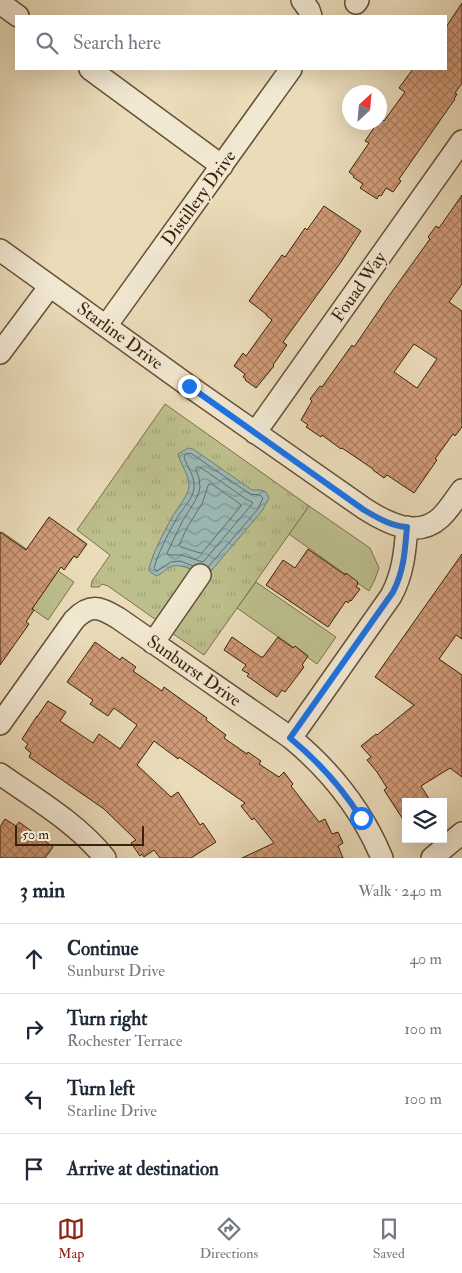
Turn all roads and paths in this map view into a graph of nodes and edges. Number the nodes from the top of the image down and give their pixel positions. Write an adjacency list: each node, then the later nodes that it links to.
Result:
1 (302, 0): 4 (street)
2 (0, 3): 3 (street)
3 (17, 15)
4 (311, 15)
5 (91, 70): 8 (street)
6 (290, 70): 8 (street, Distillery Drive)
7 (462, 141): 13 (street, Fouad Way)
8 (222, 166): 11 (street, Distillery Drive)
9 (0, 250): 10 (street, Starline Drive)
10 (50, 286): 11 (street, Starline Drive); 12 (street)
11 (106, 326): 13 (street, Starline Drive)
12 (0, 353)
13 (256, 433): 15 (street, Starline Drive)
14 (462, 490): 15 (street, Starline Drive)
15 (407, 527): 19 (street)
16 (200, 575): 17 (street)
17 (153, 642): 18 (street, Sunburst Drive); 19 (street, Sunburst Drive)
18 (0, 724)
19 (290, 738): 23 (street, Sunburst Drive)
20 (0, 774): 22 (street)
21 (462, 833): 24 (street)
22 (105, 858)
23 (382, 858)
24 (432, 858)

